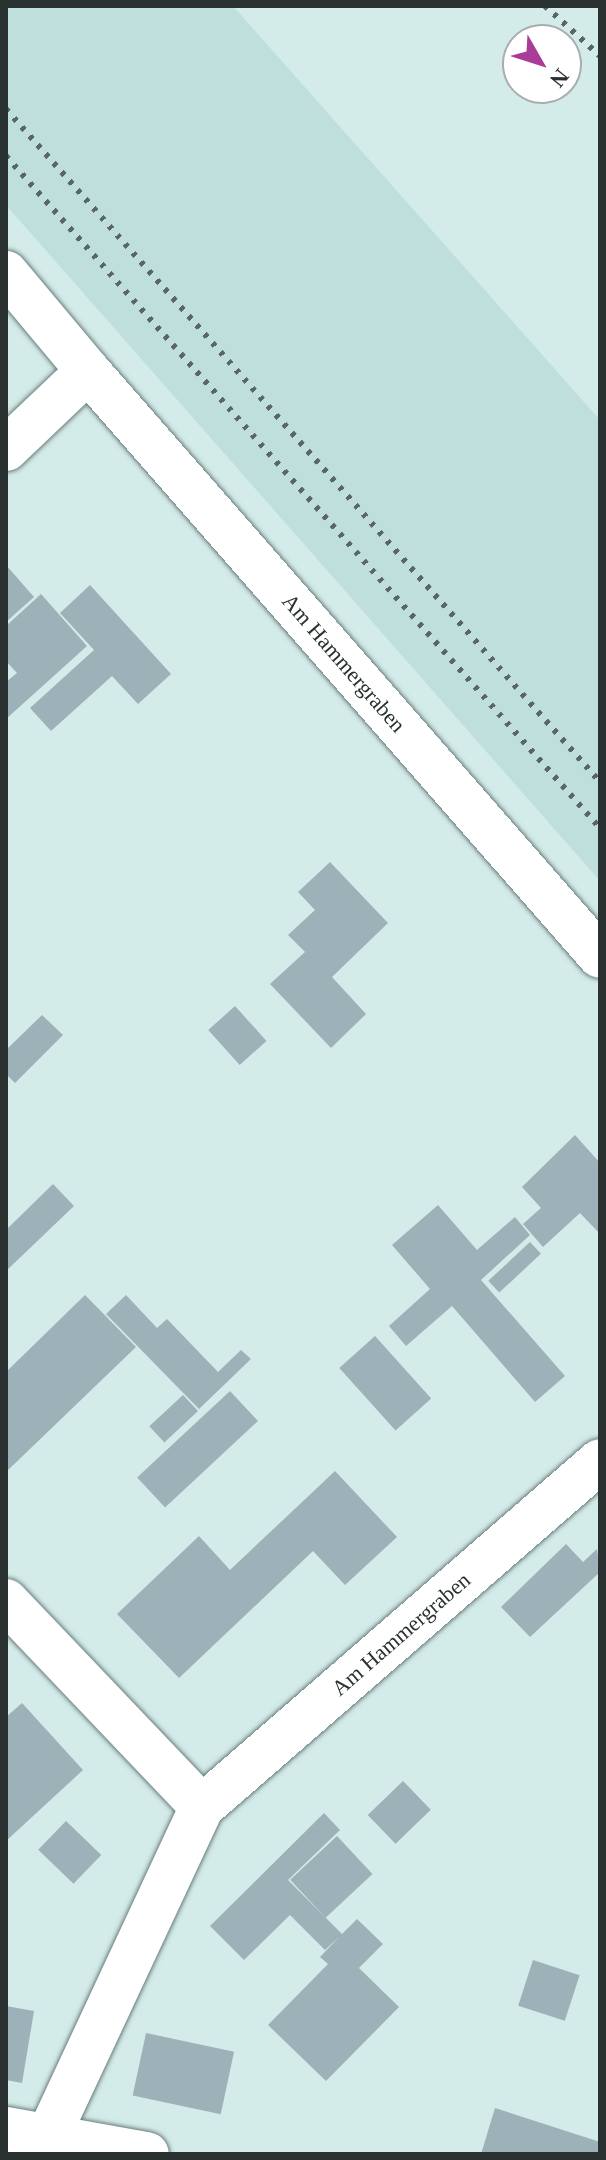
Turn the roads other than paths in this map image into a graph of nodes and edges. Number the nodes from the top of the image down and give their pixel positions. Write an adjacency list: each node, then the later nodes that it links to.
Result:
1 (6, 273): 2 (street, Am Hammergraben)
2 (88, 371): 3 (street); 4 (street, Am Hammergraben)
3 (6, 449)
4 (600, 956)
5 (600, 1461): 7 (street, Am Hammergraben)
6 (6, 1601): 7 (street)
7 (202, 1807): 9 (street, Am Hammergraben)
8 (6, 2129): 9 (street)
9 (44, 2145): 10 (street)
10 (147, 2154)

